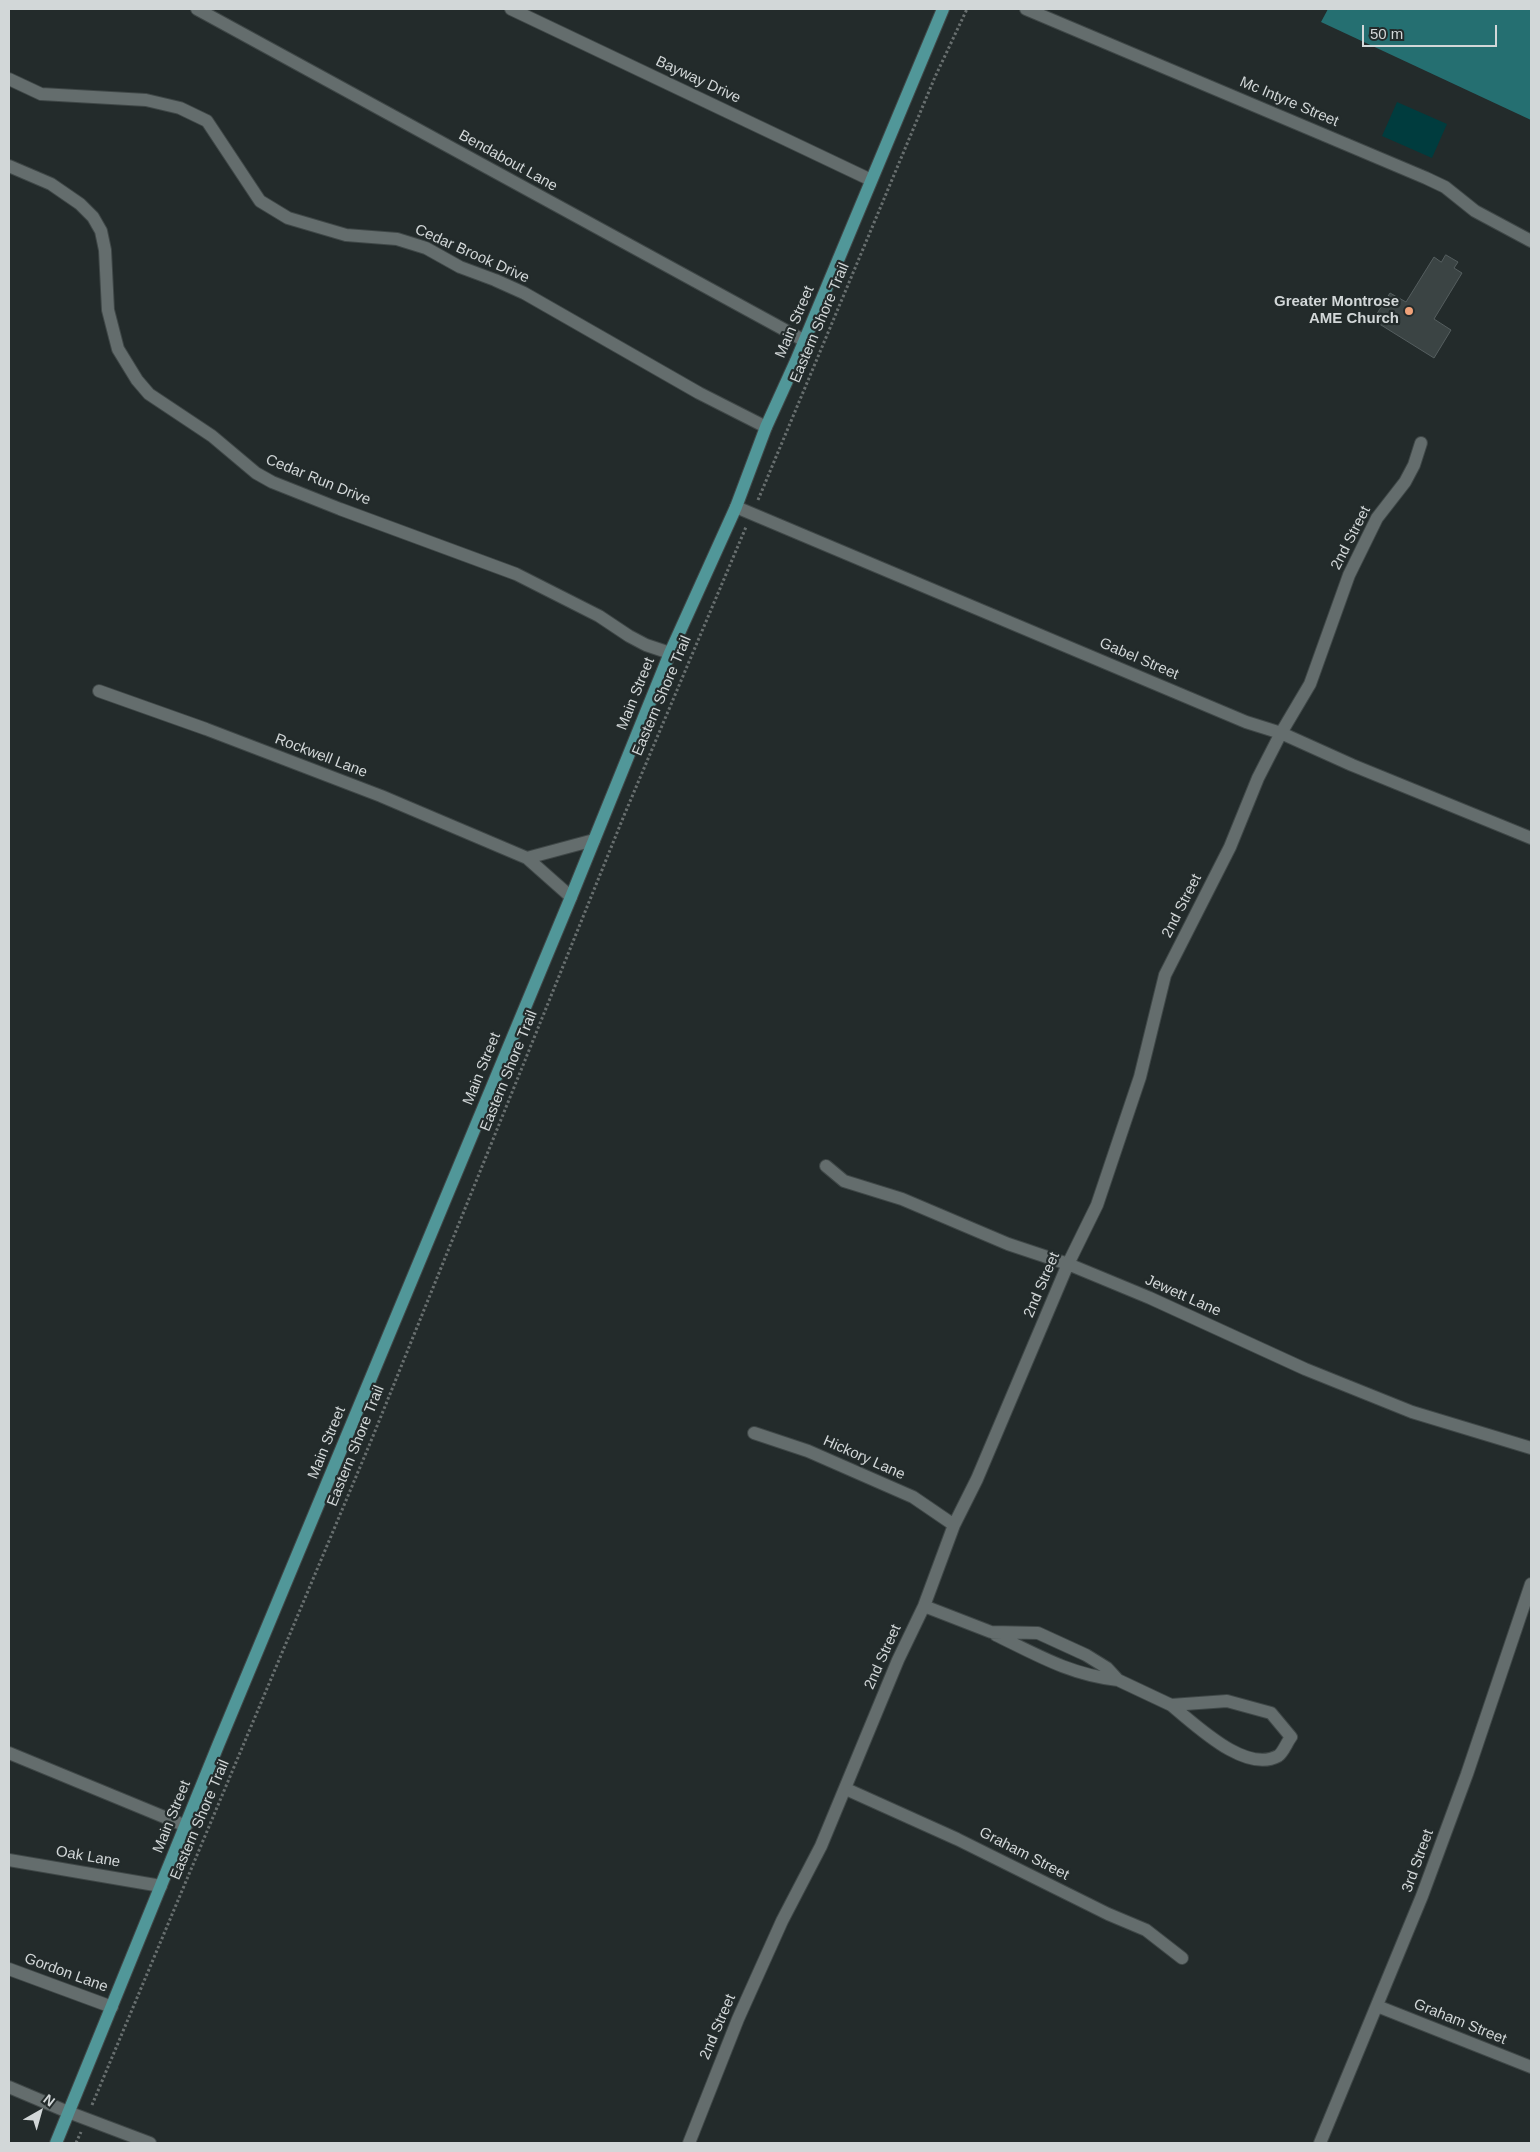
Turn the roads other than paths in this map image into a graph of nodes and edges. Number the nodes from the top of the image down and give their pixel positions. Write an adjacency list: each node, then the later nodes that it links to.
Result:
1 (196, 9): 9 (street, Bendabout Lane)
2 (511, 9): 7 (street, Bayway Drive)
3 (943, 9): 7 (main road, Main Street)
4 (1026, 9): 8 (street, Mc Intyre Street)
5 (9, 79): 10 (street, Cedar Brook Drive)
6 (9, 166): 13 (street, Cedar Run Drive)
7 (871, 180): 9 (main road, Main Street)
8 (1531, 241)
9 (805, 341): 10 (main road, Main Street)
10 (766, 427): 12 (main road, Main Street)
11 (1421, 443): 15 (street, 2nd Street)
12 (736, 507): 13 (main road, Main Street); 15 (street, Gabel Street)
13 (670, 653): 17 (main road, Main Street)
14 (99, 691): 18 (street, Rockwell Lane)
15 (1281, 732): 16 (street, Gabel Street); 21 (street, 2nd Street)
16 (1531, 838)
17 (594, 840): 18 (street); 19 (main road, Main Street)
18 (527, 858): 19 (street, Rockwell Lane)
19 (571, 897): 32 (main road, Main Street)
20 (826, 1166): 21 (street, Jewett Lane)
21 (1068, 1264): 23 (street, Jewett Lane); 24 (street, 2nd Street)
22 (754, 1433): 24 (street, Hickory Lane)
23 (1531, 1448)
24 (954, 1525): 26 (street, 2nd Street)
25 (1531, 1584): 37 (street, 3rd Street)
26 (924, 1606): 27 (street); 31 (street, 2nd Street)
27 (992, 1632): 28 (street); 28 (street)
28 (1118, 1680): 29 (street)
29 (1171, 1705): 29 (street)
30 (9, 1753): 32 (street)
31 (846, 1789): 35 (street, Graham Street); 44 (street, 2nd Street)
32 (186, 1826): 34 (main road, Main Street)
33 (9, 1860): 34 (street, Oak Lane)
34 (161, 1886): 38 (main road, Main Street)
35 (1182, 1958)
36 (9, 1969): 38 (street, Gordon Lane)
37 (1377, 2006): 39 (street, Graham Street); 45 (street, 3rd Street)
38 (112, 2007): 41 (main road, Main Street)
39 (1531, 2067)
40 (9, 2087): 41 (street)
41 (68, 2112): 42 (main road, Main Street); 43 (street)
42 (56, 2143)
43 (150, 2143)
44 (690, 2143)
45 (1320, 2143)

